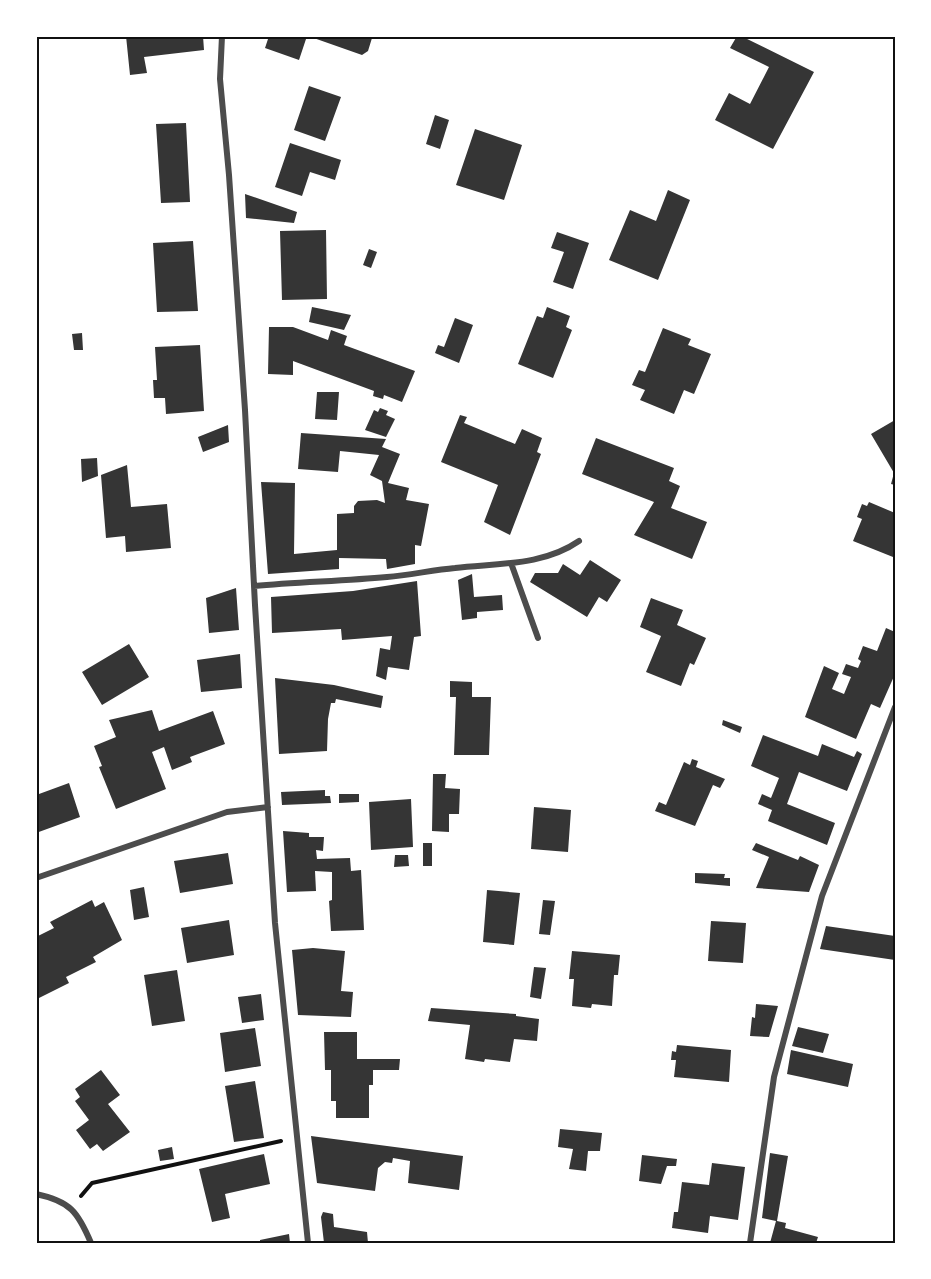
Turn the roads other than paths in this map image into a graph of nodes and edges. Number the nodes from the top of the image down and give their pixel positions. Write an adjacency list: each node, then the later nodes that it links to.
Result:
1 (222, 36): 4 (street)
2 (579, 541): 3 (street)
3 (511, 563): 4 (street); 5 (street)
4 (254, 586): 7 (street)
5 (538, 638)
6 (895, 707): 12 (street)
7 (268, 807): 8 (street); 11 (street)
8 (36, 878)
9 (36, 1194): 10 (street)
10 (91, 1243)
11 (308, 1243)
12 (750, 1243)

